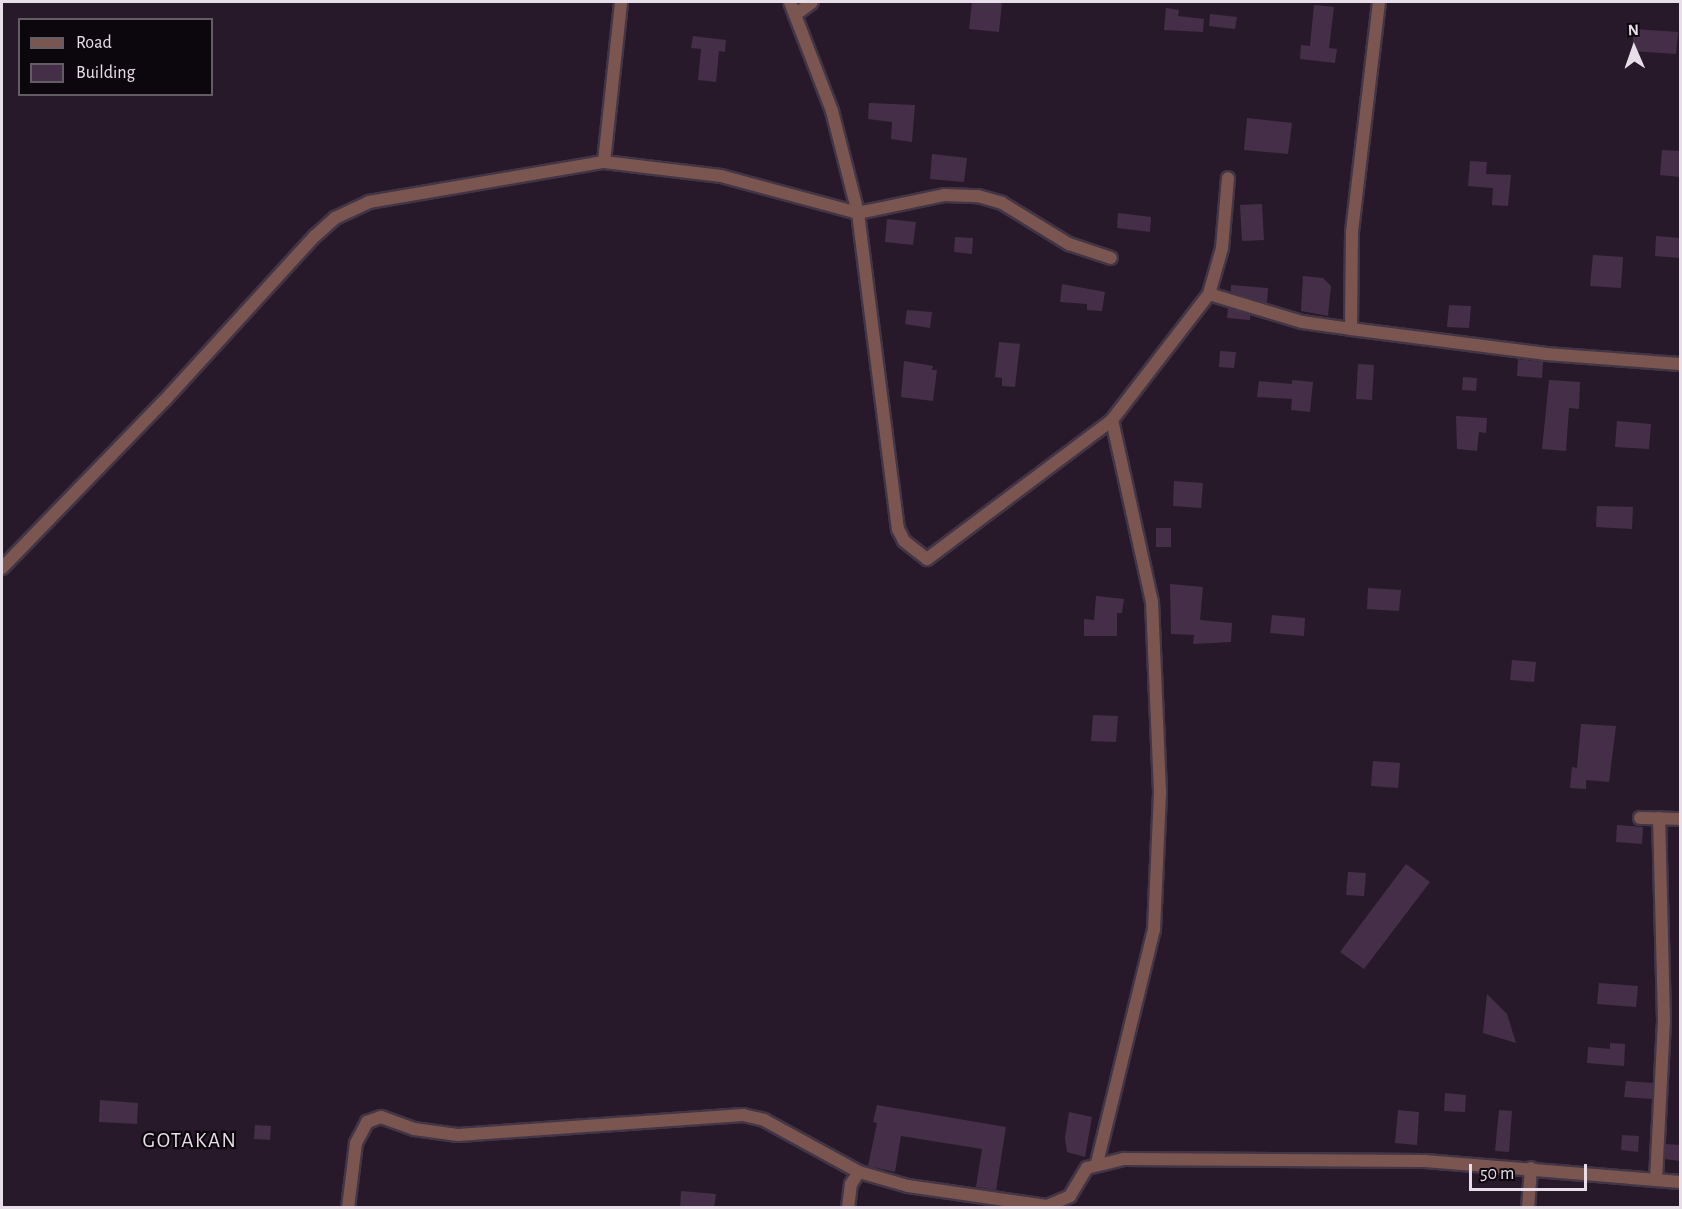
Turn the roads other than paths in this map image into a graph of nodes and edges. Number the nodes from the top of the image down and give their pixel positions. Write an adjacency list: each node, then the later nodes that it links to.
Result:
1 (621, 2): 6 (street)
2 (790, 2): 5 (street)
3 (812, 2): 5 (street)
4 (1379, 2): 11 (street)
5 (795, 15): 8 (street)
6 (604, 162): 8 (street); 14 (street)
7 (1228, 178): 10 (street)
8 (858, 213): 9 (street); 13 (street)
9 (1111, 258)
10 (1209, 294): 11 (street); 13 (street)
11 (1351, 329): 12 (street)
12 (1680, 364)
13 (1112, 420): 18 (street)
14 (2, 568)
15 (1640, 818): 16 (street)
16 (1659, 818): 17 (street); 21 (street)
17 (1680, 819)
18 (1097, 1163): 19 (street); 20 (street)
19 (1531, 1168): 21 (street); 25 (street)
20 (859, 1172): 23 (street); 24 (street)
21 (1656, 1179): 22 (street)
22 (1680, 1182)
23 (348, 1208)
24 (848, 1208)
25 (1528, 1208)

